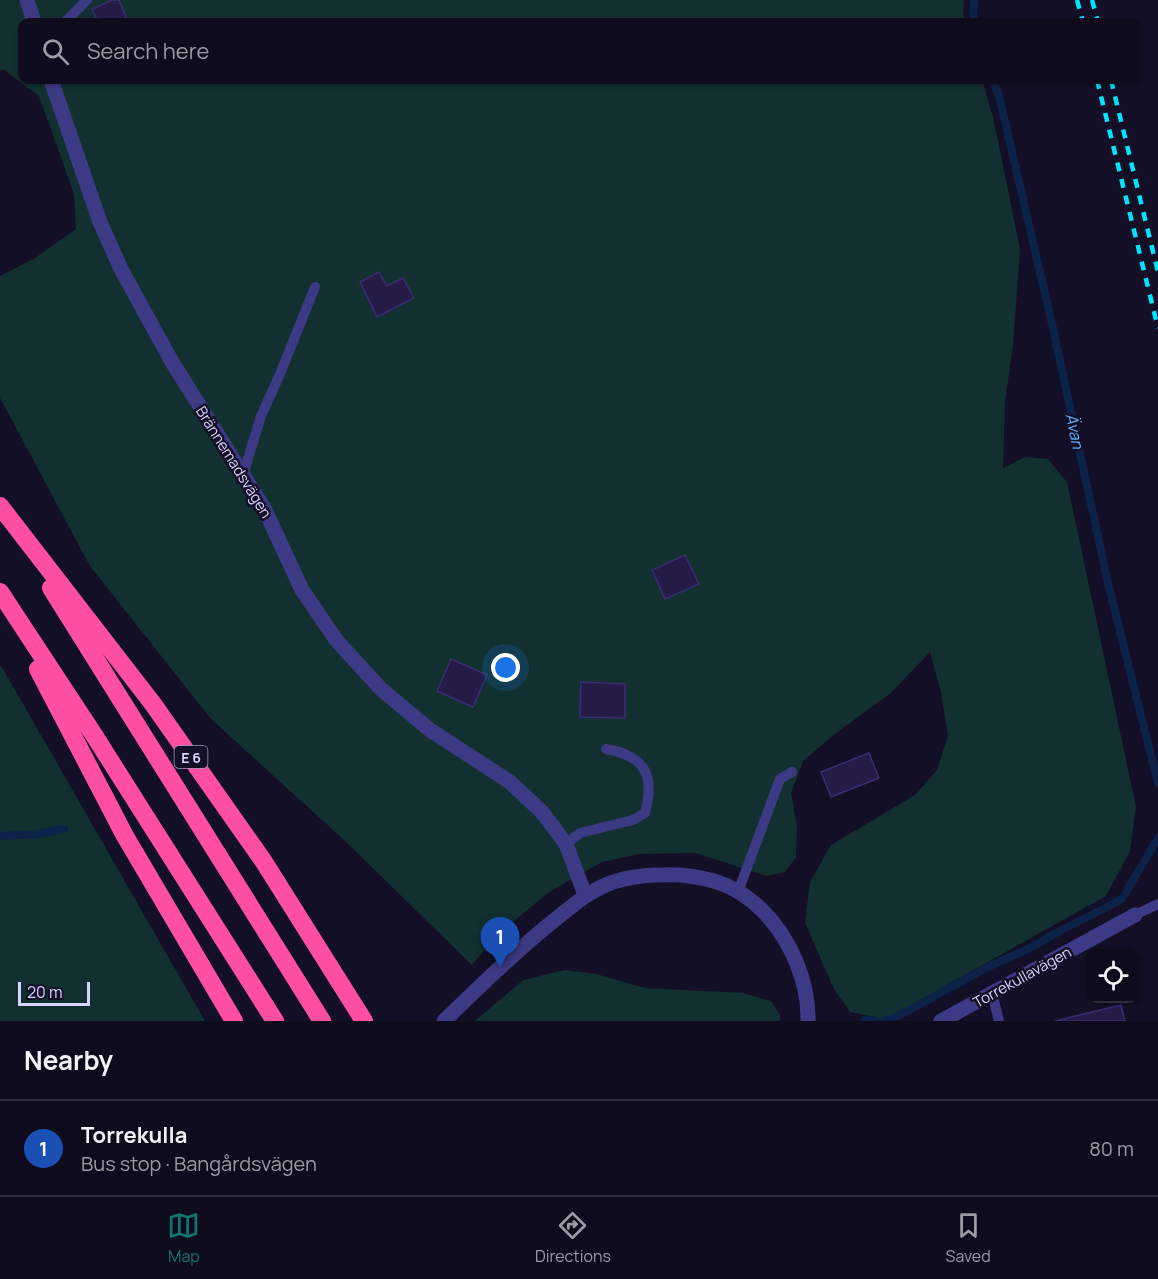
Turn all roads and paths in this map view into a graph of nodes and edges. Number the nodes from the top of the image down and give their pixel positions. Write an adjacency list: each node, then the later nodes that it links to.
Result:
1 (27, 0): 3 (street)
2 (87, 0): 4 (lane)
3 (33, 18)
4 (69, 18)
5 (52, 84): 7 (street, Brännemadsvägen)
6 (315, 287): 7 (lane)
7 (243, 475): 12 (street, Brännemadsvägen)
8 (0, 506): 20 (highway, E 6); 21 (highway, E 6)
9 (0, 594): 18 (highway); 19 (highway)
10 (606, 749): 12 (lane)
11 (792, 772): 13 (lane)
12 (566, 844): 14 (street, Brännemadsvägen)
13 (738, 892): 14 (street); 23 (street)
14 (585, 896): 22 (street)
15 (1158, 904): 16 (lane)
16 (1135, 915): 17 (street, Torrekullavägen)
17 (992, 993): 24 (street, Torrekullavägen); 25 (lane)
18 (234, 1021)
19 (275, 1021)
20 (322, 1021)
21 (364, 1021)
22 (444, 1021)
23 (807, 1021)
24 (941, 1021)
25 (999, 1021)

